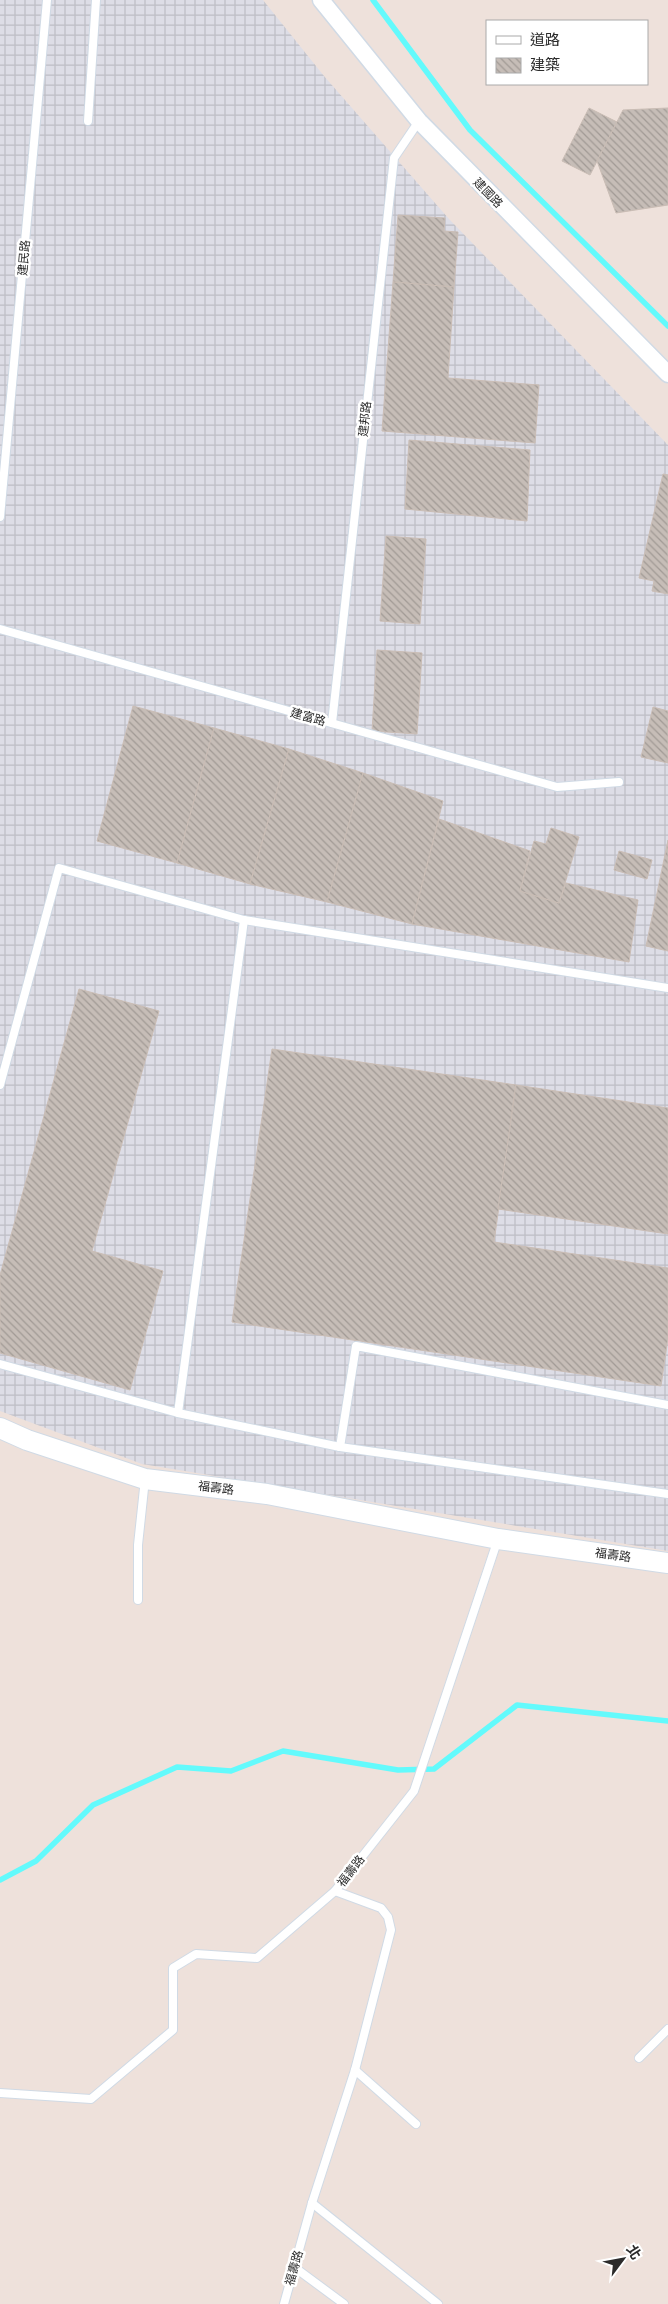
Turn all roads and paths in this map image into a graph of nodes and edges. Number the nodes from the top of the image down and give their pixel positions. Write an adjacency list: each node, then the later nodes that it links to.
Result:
1 (47, 0): 7 (lane, 建民路)
2 (96, 0): 5 (lane)
3 (321, 0): 4 (street, 建國路)
4 (419, 121): 6 (street, 建國路); 9 (lane, 建邦路)
5 (88, 122)
6 (668, 374)
7 (0, 517)
8 (0, 629): 9 (lane, 建富路)
9 (332, 723): 10 (lane, 建富路)
10 (619, 782)
11 (244, 920): 12 (lane); 13 (lane); 16 (lane)
12 (668, 988)
13 (0, 1085)
14 (0, 1364): 16 (lane)
15 (668, 1405): 18 (lane)
16 (178, 1413): 18 (lane)
17 (0, 1428): 19 (street, 福壽路)
18 (340, 1447): 20 (lane)
19 (145, 1479): 21 (street, 福壽路); 23 (lane)
20 (668, 1494)
21 (498, 1539): 22 (street, 福壽路); 24 (lane, 福壽路)
22 (668, 1563)
23 (138, 1600)
24 (335, 1891): 27 (lane, 福壽路); 28 (lane)
25 (668, 2029): 26 (lane)
26 (639, 2058)
27 (355, 2070): 29 (lane); 30 (lane, 福壽路)
28 (0, 2093)
29 (416, 2124)
30 (312, 2203): 31 (lane, 福壽路); 34 (lane)
31 (294, 2267): 32 (lane, 福壽路); 33 (lane)
32 (284, 2304)
33 (344, 2304)
34 (438, 2304)

